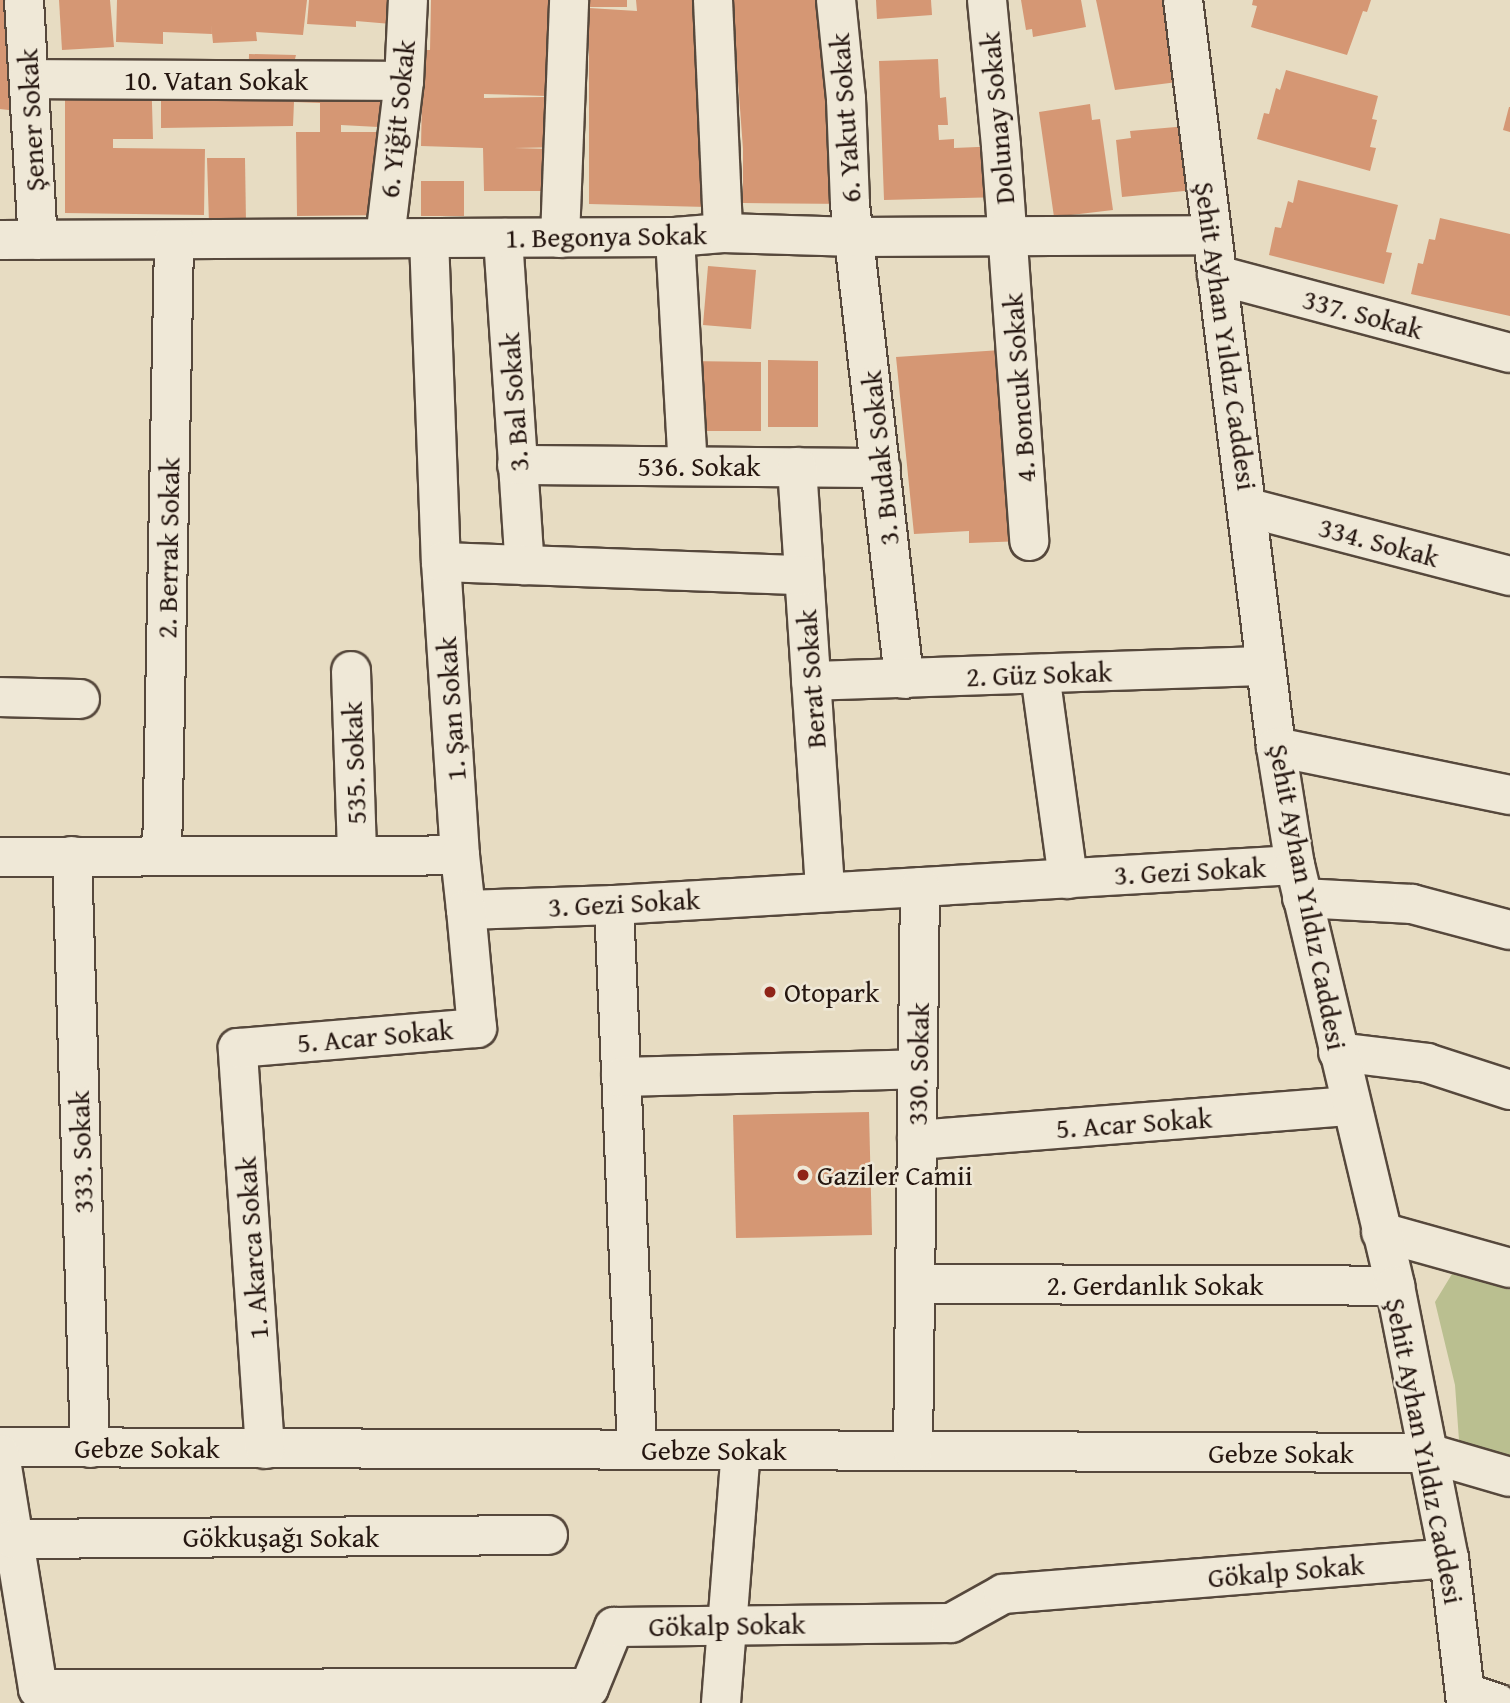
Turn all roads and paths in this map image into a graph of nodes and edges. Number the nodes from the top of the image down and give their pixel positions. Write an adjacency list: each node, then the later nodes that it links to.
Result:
1 (24, 0): 9 (street, Şener Sokak)
2 (408, 0): 8 (street, 6. Yiğit Sokak)
3 (569, 0): 18 (street)
4 (713, 0): 10 (street)
5 (836, 0): 14 (street, 6. Yakut Sokak)
6 (987, 0): 12 (street, Dolunay Sokak)
7 (1183, 0): 11 (street, Şehit Ayhan Yıldız Caddesi)
8 (404, 81): 9 (street, 10. Vatan Sokak); 15 (street, 6. Yiğit Sokak)
9 (20, 102): 20 (street, Şener Sokak)
10 (723, 233): 13 (street, 1. Begonya Sokak); 14 (street, 1. Begonya Sokak)
11 (1211, 235): 12 (street, 1. Begonya Sokak); 22 (street, Şehit Ayhan Yıldız Caddesi)
12 (1007, 236): 14 (street, 1. Begonya Sokak); 29 (street, 4. Boncuk Sokak)
13 (676, 237): 18 (street, 1. Begonya Sokak); 25 (street)
14 (856, 237): 27 (street, 3. Budak Sokak)
15 (385, 238): 16 (street, 1. Begonya Sokak); 21 (street, 1. Begonya Sokak)
16 (429, 238): 17 (street, 1. Begonya Sokak); 30 (street, 1. Şan Sokak)
17 (503, 238): 18 (street, 1. Begonya Sokak); 24 (street, 3. Bal Sokak)
18 (560, 238)
19 (0, 240): 20 (street, 1. Begonya Sokak)
20 (38, 240): 21 (street, 1. Begonya Sokak)
21 (174, 240): 46 (street, 2. Berrak Sokak)
22 (1217, 275): 23 (street, 337. Sokak); 28 (street, Şehit Ayhan Yıldız Caddesi)
23 (1510, 353)
24 (517, 465): 25 (street, 536. Sokak); 31 (street, 3. Bal Sokak)
25 (688, 466): 26 (street, 536. Sokak)
26 (797, 467): 27 (street, 536. Sokak); 32 (street, Berat Sokak)
27 (881, 468): 37 (street, 3. Budak Sokak)
28 (1249, 508): 33 (street, 334. Sokak); 34 (street, Şehit Ayhan Yıldız Caddesi)
29 (1029, 541)
30 (441, 562): 31 (street); 44 (street, 1. Şan Sokak)
31 (525, 565): 32 (street)
32 (804, 576): 38 (street, Berat Sokak)
33 (1510, 576)
34 (1266, 666): 36 (street, 2. Güz Sokak); 41 (street, Şehit Ayhan Yıldız Caddesi)
35 (351, 671): 43 (street, 535. Sokak)
36 (1040, 674): 37 (street, 2. Güz Sokak); 48 (street)
37 (904, 679): 38 (street, 2. Güz Sokak)
38 (811, 681): 51 (street, Berat Sokak)
39 (0, 696): 40 (street)
40 (80, 699)
41 (1276, 747): 42 (street); 49 (street, Şehit Ayhan Yıldız Caddesi)
42 (1510, 795)
43 (356, 855): 44 (street); 46 (street)
44 (460, 855): 53 (street)
45 (72, 856): 46 (street); 47 (street); 67 (street, 333. Sokak)
46 (162, 856)
47 (0, 857)
48 (1068, 878): 49 (street, 3. Gezi Sokak); 50 (street, 3. Gezi Sokak)
49 (1298, 882): 54 (street, 3. Gezi Sokak); 56 (street, Şehit Ayhan Yıldız Caddesi)
50 (920, 887): 51 (street, 3. Gezi Sokak); 57 (street, 330. Sokak)
51 (825, 892): 52 (street, 3. Gezi Sokak)
52 (614, 905): 53 (street, 3. Gezi Sokak); 58 (street)
53 (466, 910): 55 (street, 5. Acar Sokak)
54 (1510, 930)
55 (238, 1048): 68 (street, 1. Akarca Sokak)
56 (1338, 1052): 59 (street); 60 (street, Şehit Ayhan Yıldız Caddesi)
57 (918, 1069): 58 (street); 61 (street, 330. Sokak)
58 (621, 1077): 69 (street)
59 (1510, 1090)
60 (1351, 1107): 61 (street, 5. Acar Sokak); 62 (street, Şehit Ayhan Yıldız Caddesi)
61 (917, 1140): 64 (street, 330. Sokak)
62 (1381, 1232): 63 (street); 65 (street, Şehit Ayhan Yıldız Caddesi)
63 (1510, 1268)
64 (915, 1284): 65 (street, 2. Gerdanlık Sokak); 71 (street, 330. Sokak)
65 (1395, 1286): 72 (street, Şehit Ayhan Yıldız Caddesi)
66 (0, 1447): 67 (street, Gebze Sokak)
67 (90, 1448): 68 (street, Gebze Sokak)
68 (265, 1448): 69 (street, Gebze Sokak)
69 (636, 1450): 70 (street, Gebze Sokak)
70 (741, 1451): 71 (street, Gebze Sokak); 78 (street)
71 (913, 1451): 72 (street, Gebze Sokak)
72 (1428, 1453): 74 (street, Gebze Sokak); 77 (street, Şehit Ayhan Yıldız Caddesi)
73 (0, 1454): 76 (street)
74 (1510, 1478)
75 (548, 1535): 76 (street, Gökkuşağı Sokak)
76 (13, 1539): 78 (street, Gökalp Sokak)
77 (1449, 1558): 78 (street, Gökalp Sokak); 79 (street, Şehit Ayhan Yıldız Caddesi)
78 (728, 1625): 80 (street)
79 (1476, 1700)
80 (722, 1703)

